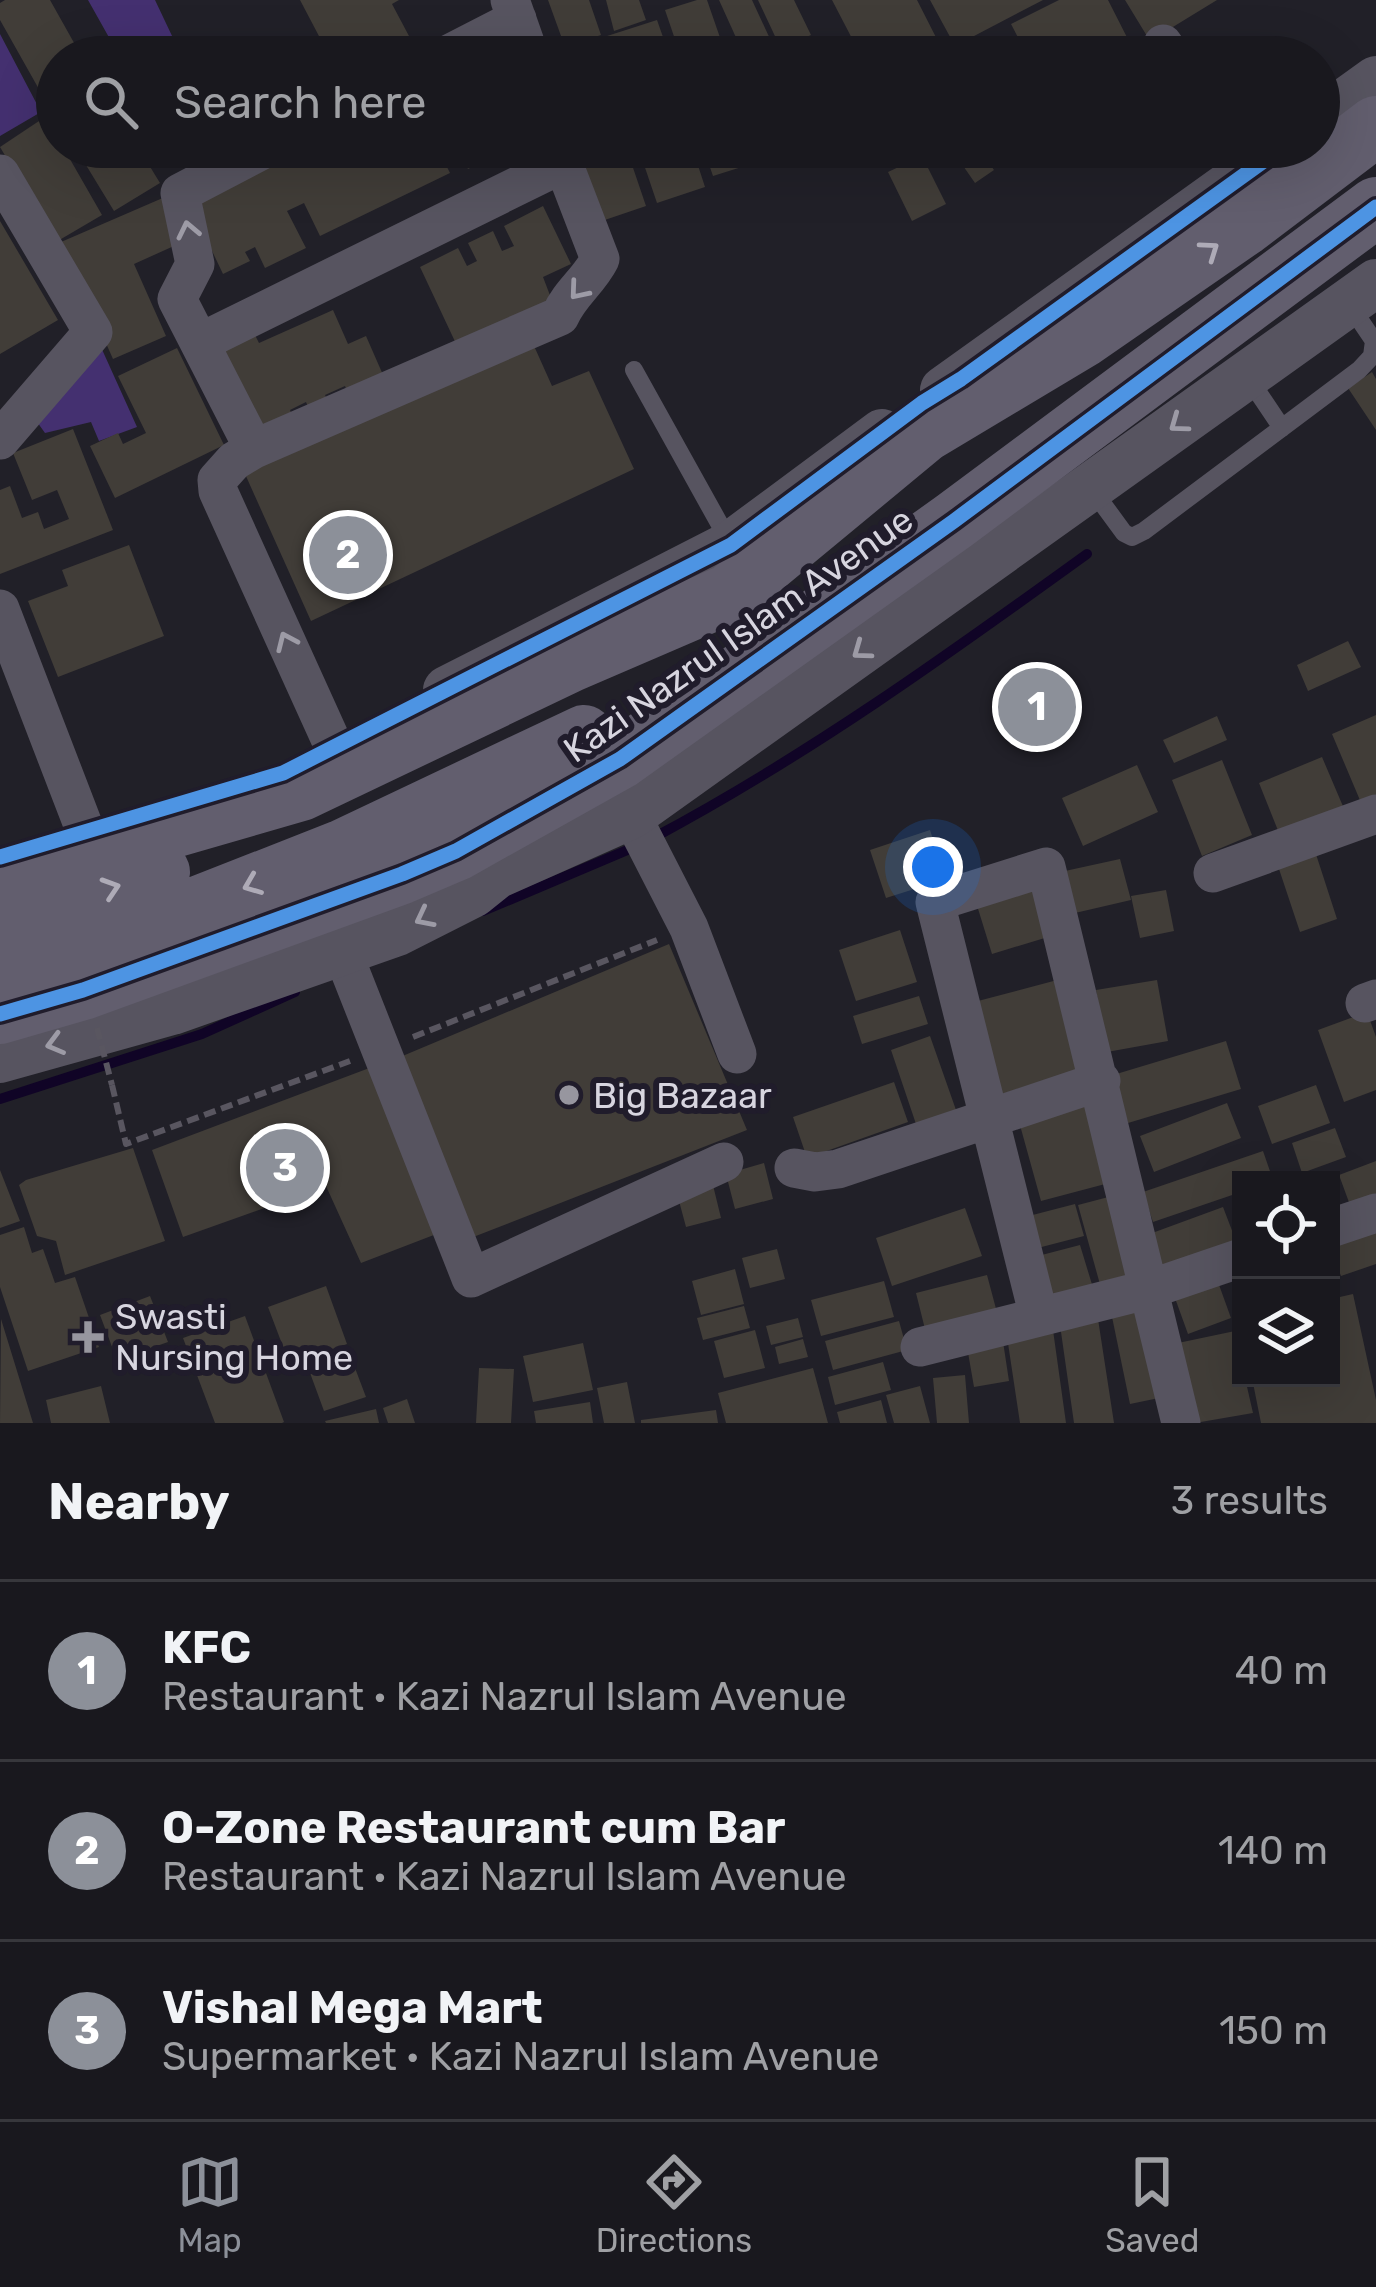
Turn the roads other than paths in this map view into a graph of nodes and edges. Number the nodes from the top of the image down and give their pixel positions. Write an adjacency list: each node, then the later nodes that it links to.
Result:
1 (514, 9): 2 (street)
2 (474, 36)
3 (1376, 80): 4 (street)
4 (1340, 106)
5 (1376, 126): 6 (main road, Kazi Nazrul Islam Avenue, one-way to 5)
6 (1340, 153)
7 (228, 168): 15 (street, one-way to 7)
8 (537, 168): 15 (street)
9 (565, 168): 20 (street, one-way to 20)
10 (1238, 168): 22 (street)
11 (1321, 168): 22 (main road, Kazi Nazrul Islam Avenue, one-way to 11)
12 (0, 174): 19 (street)
13 (1376, 207): 24 (main road, Kazi Nazrul Islam Avenue)
14 (1362, 293): 17 (street); 18 (lane)
15 (201, 342): 20 (street)
16 (634, 370): 22 (lane)
17 (1246, 375): 18 (lane); 21 (street, one-way to 21)
18 (1282, 428): 21 (lane)
19 (0, 440)
20 (254, 449): 25 (street, one-way to 20)
21 (1090, 487): 26 (street, one-way to 26)
22 (730, 569): 25 (street); 27 (main road); 33 (main road, Kazi Nazrul Islam Avenue)
23 (0, 609): 29 (street)
24 (778, 648): 26 (main road, Kazi Nazrul Islam Avenue); 27 (main road)
25 (334, 747): 29 (street)
26 (607, 787): 32 (street); 32 (street); 37 (main road, Kazi Nazrul Islam Avenue); 38 (street)
27 (432, 790): 34 (main road, one-way to 27); 36 (main road, one-way to 36)
28 (1376, 814): 31 (street)
29 (85, 830): 30 (street)
30 (0, 857)
31 (1214, 873)
32 (494, 877): 35 (street, one-way to 35)
33 (0, 878)
34 (0, 924)
35 (342, 951): 39 (street, one-way to 39); 42 (street)
36 (0, 968)
37 (0, 1014)
38 (737, 1054)
39 (0, 1059)
40 (1100, 1082): 41 (street); 41 (street); 47 (street)
41 (992, 1118): 43 (street); 48 (street)
42 (724, 1162)
43 (794, 1168)
44 (1376, 1213): 45 (street)
45 (1340, 1225)
46 (1232, 1261): 47 (street)
47 (1150, 1289): 48 (street); 50 (street)
48 (1039, 1317): 49 (street)
49 (920, 1347)
50 (1181, 1423)

